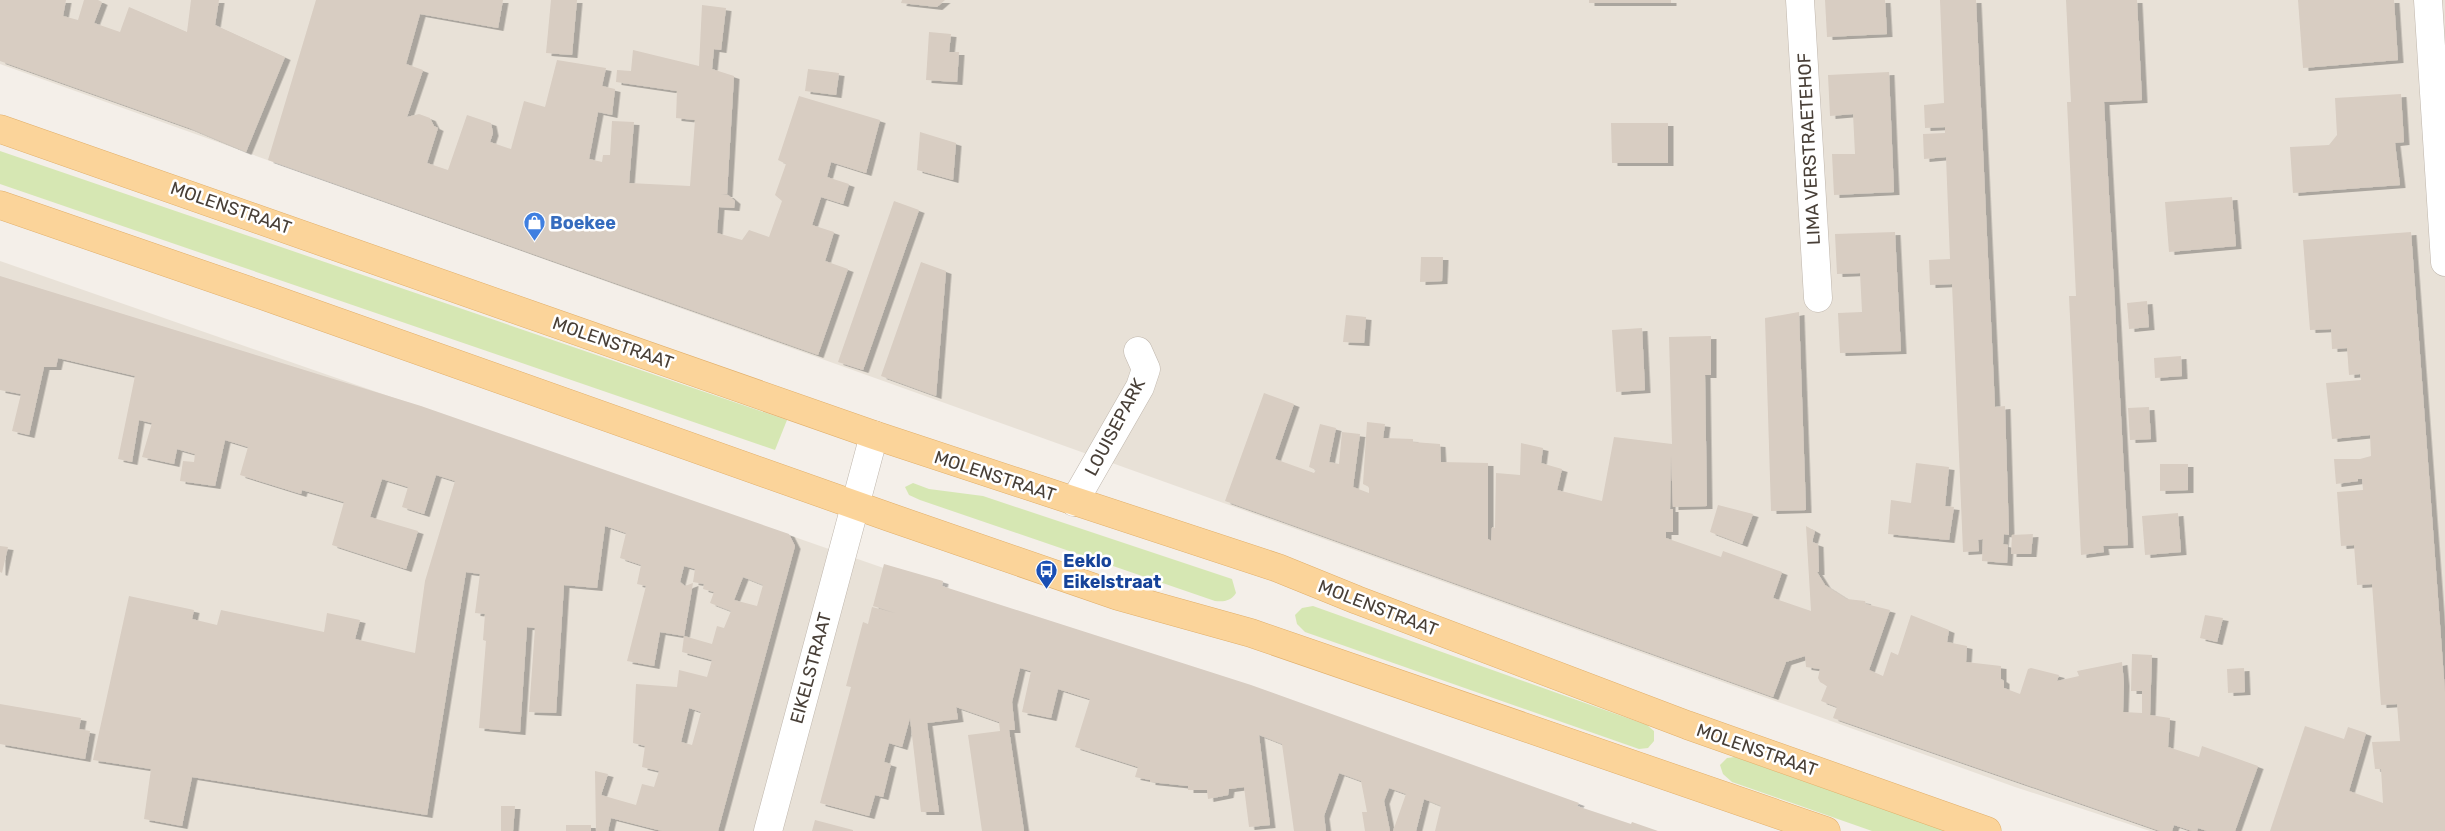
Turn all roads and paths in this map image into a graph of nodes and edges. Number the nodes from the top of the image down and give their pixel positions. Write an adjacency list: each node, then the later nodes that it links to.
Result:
1 (1800, 0): 6 (street, LIMA VERSTRAETEHOF)
2 (2428, 0): 5 (street)
3 (0, 129): 8 (main road, MOLENSTRAAT)
4 (0, 205): 10 (main road)
5 (2445, 262)
6 (1818, 298)
7 (1138, 351): 9 (street, LOUISEPARK)
8 (874, 435): 9 (main road, MOLENSTRAAT); 10 (street, EIKELSTRAAT)
9 (1074, 502): 13 (main road, MOLENSTRAAT)
10 (854, 504): 11 (street, EIKELSTRAAT); 12 (main road)
11 (768, 831)
12 (1826, 831)
13 (1987, 831)

